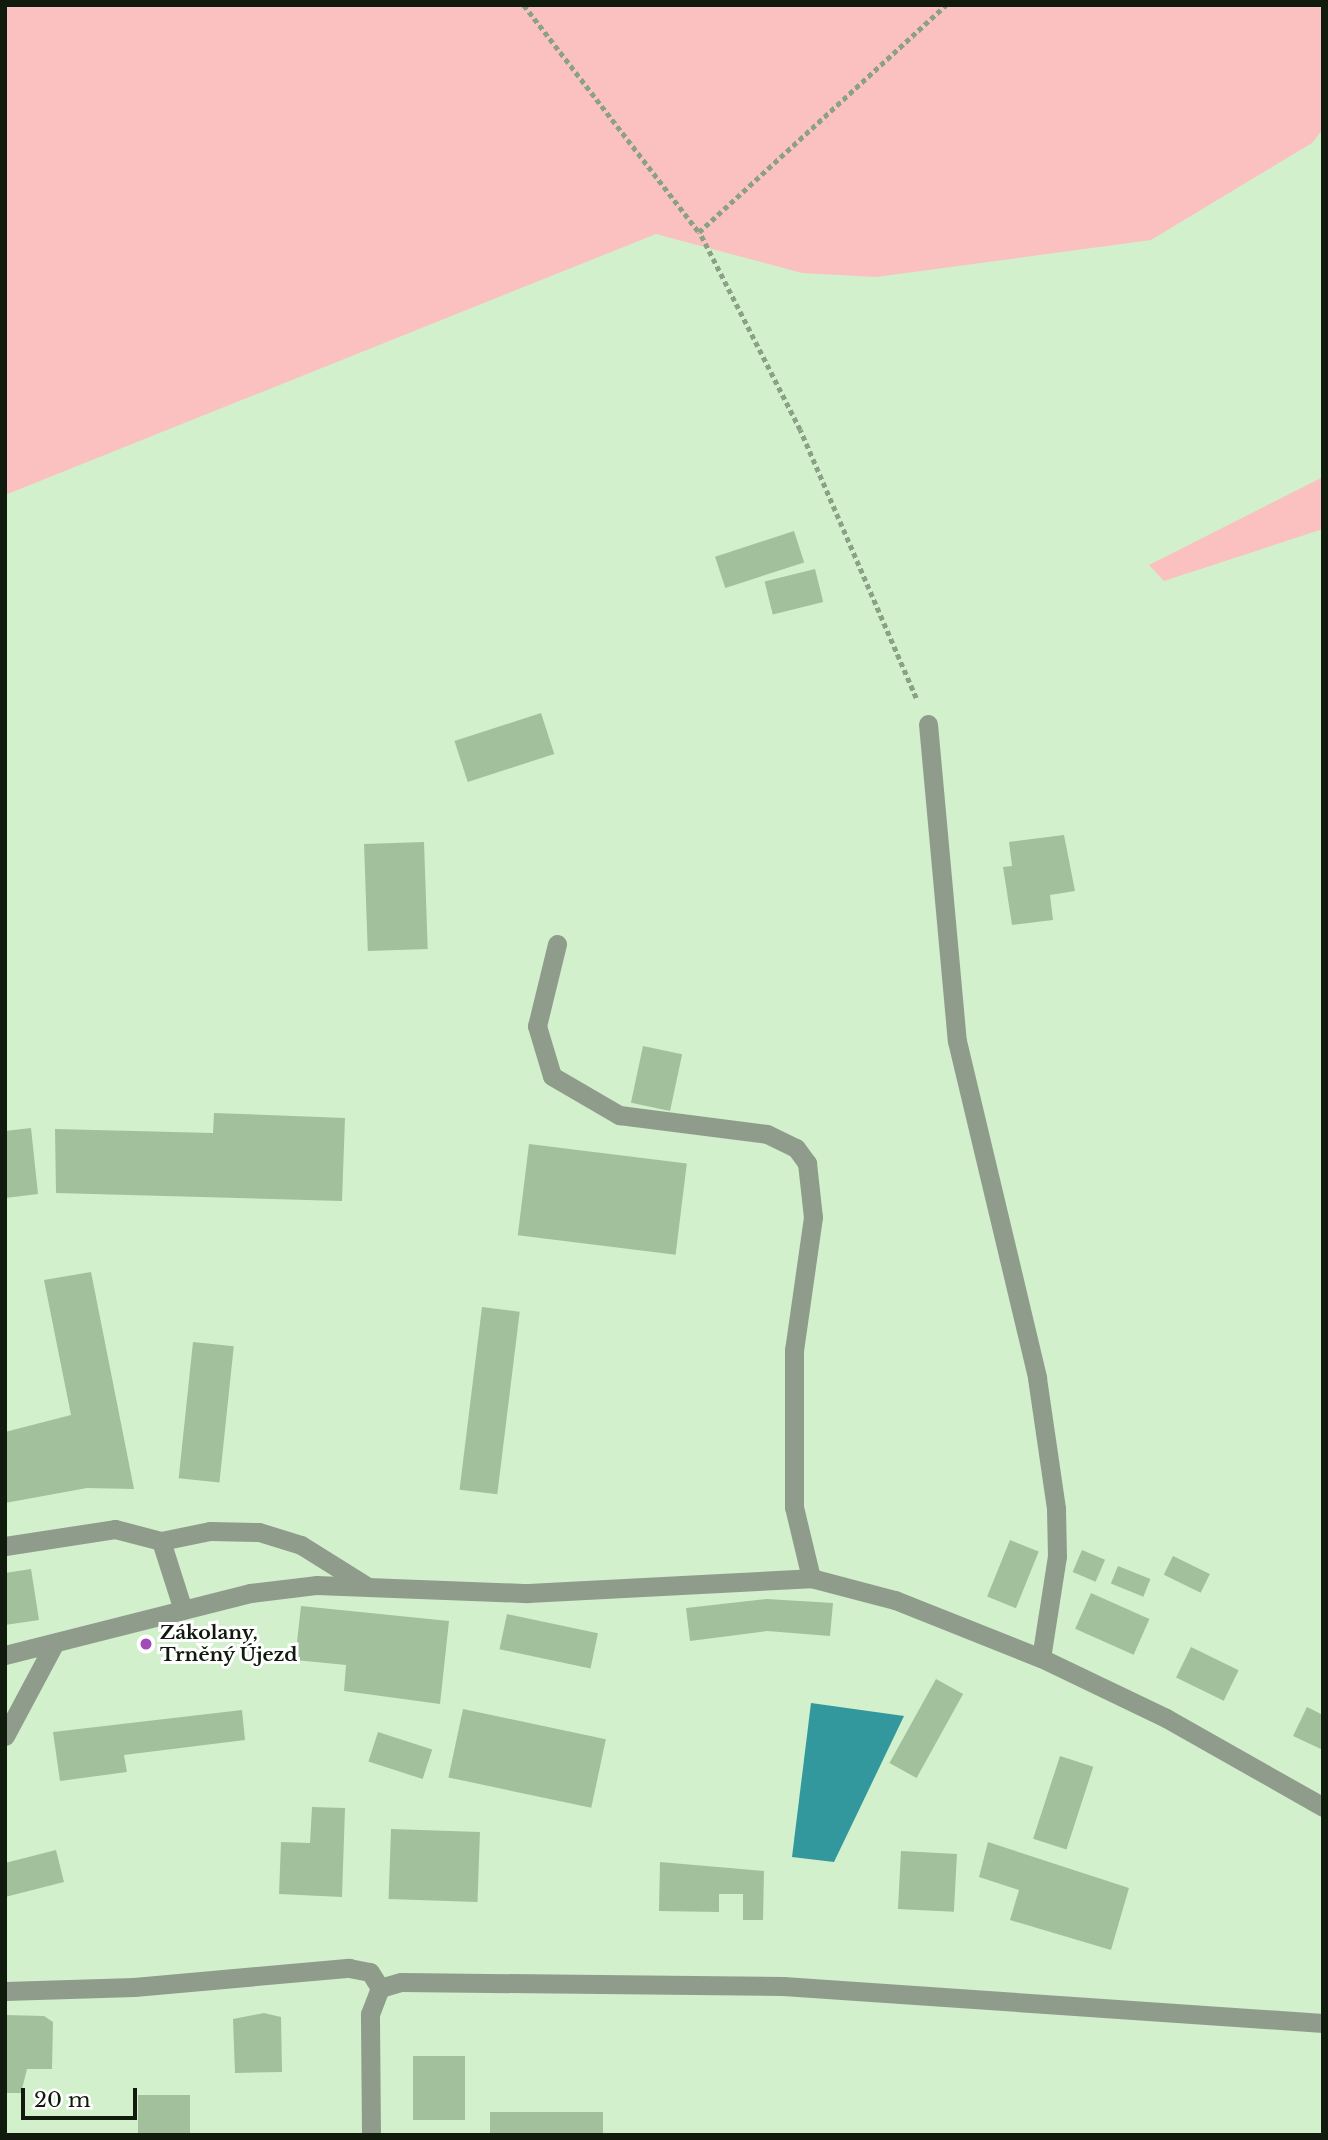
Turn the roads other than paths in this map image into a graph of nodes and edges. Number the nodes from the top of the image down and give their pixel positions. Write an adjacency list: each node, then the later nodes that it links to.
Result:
1 (928, 724): 10 (street)
2 (557, 944): 5 (street)
3 (162, 1541): 4 (street); 6 (street); 7 (street)
4 (5, 1546)
5 (811, 1578): 6 (street); 10 (street)
6 (365, 1585): 7 (street)
7 (183, 1610): 8 (street)
8 (53, 1646): 9 (street); 11 (street)
9 (5, 1655)
10 (1041, 1658): 12 (street)
11 (5, 1736)
12 (1323, 1807)
13 (380, 1988): 14 (street); 15 (street); 16 (street)
14 (5, 1991)
15 (1323, 2023)
16 (372, 2135)

